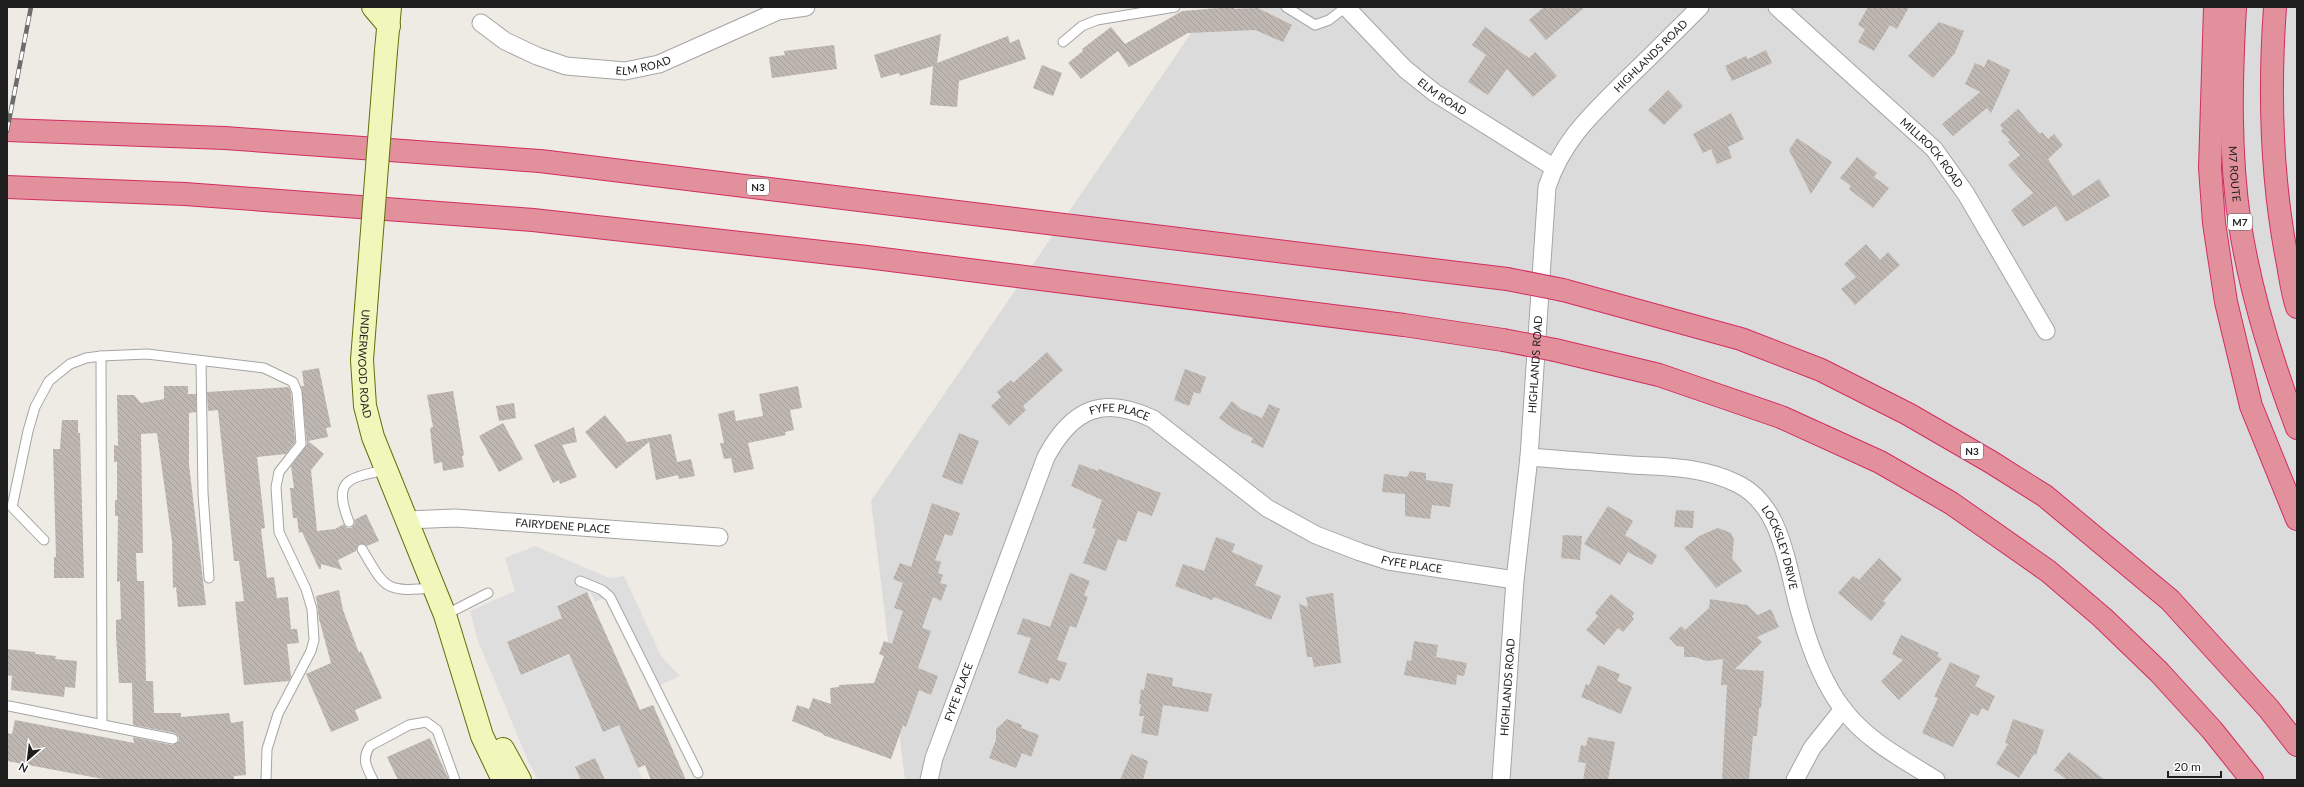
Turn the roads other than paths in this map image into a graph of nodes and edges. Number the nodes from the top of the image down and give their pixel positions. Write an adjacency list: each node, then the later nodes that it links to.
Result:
1 (373, 7): 11 (main road)
2 (806, 7): 12 (street, ELM ROAD)
3 (1175, 7): 13 (lane)
4 (1286, 7): 5 (lane)
5 (1346, 7): 15 (street, ELM ROAD)
6 (1700, 7): 15 (street, HIGHLANDS ROAD)
7 (1777, 7): 18 (street, MILLROCK ROAD)
8 (2215, 7): 24 (highway)
9 (2235, 7): 21 (highway, M7 ROUTE / M7)
10 (2275, 7): 17 (highway)
11 (389, 16): 23 (main road, UNDERWOOD ROAD, bridge)
12 (481, 23)
13 (1063, 42)
14 (7, 130): 41 (highway, N3, bridge)
15 (1553, 167): 22 (street, HIGHLANDS ROAD)
16 (7, 187): 52 (highway, bridge)
17 (2297, 307)
18 (2046, 331)
19 (101, 356): 20 (lane); 28 (lane); 39 (lane)
20 (201, 361): 30 (lane); 44 (lane)
21 (2297, 428)
22 (1529, 457): 31 (street, HIGHLANDS ROAD); 38 (street, LOCKSLEY DRIVE)
23 (386, 470): 25 (main road, UNDERWOOD ROAD); 26 (lane)
24 (2297, 519)
25 (407, 520): 27 (street, FAIRYDENE PLACE); 33 (main road, UNDERWOOD ROAD)
26 (349, 522)
27 (719, 537)
28 (44, 540)
29 (362, 549): 33 (lane)
30 (209, 578)
31 (1515, 580): 48 (street, FYFE PLACE); 49 (street, HIGHLANDS ROAD)
32 (580, 582): 42 (lane)
33 (434, 588): 35 (main road, UNDERWOOD ROAD)
34 (488, 593): 35 (lane)
35 (445, 615): 36 (main road, UNDERWOOD ROAD)
36 (466, 679): 43 (main road, UNDERWOOD ROAD); 47 (main road, UNDERWOOD ROAD)
37 (9, 706): 39 (lane)
38 (1843, 709): 50 (street); 51 (street, LOCKSLEY DRIVE)
39 (102, 725): 40 (lane)
40 (173, 739)
41 (2297, 745)
42 (698, 772)
43 (499, 777)
44 (266, 780)
45 (374, 780): 46 (lane)
46 (455, 780)
47 (520, 780)
48 (929, 780)
49 (1501, 780)
50 (1796, 780)
51 (1936, 780)
52 (2252, 780)

